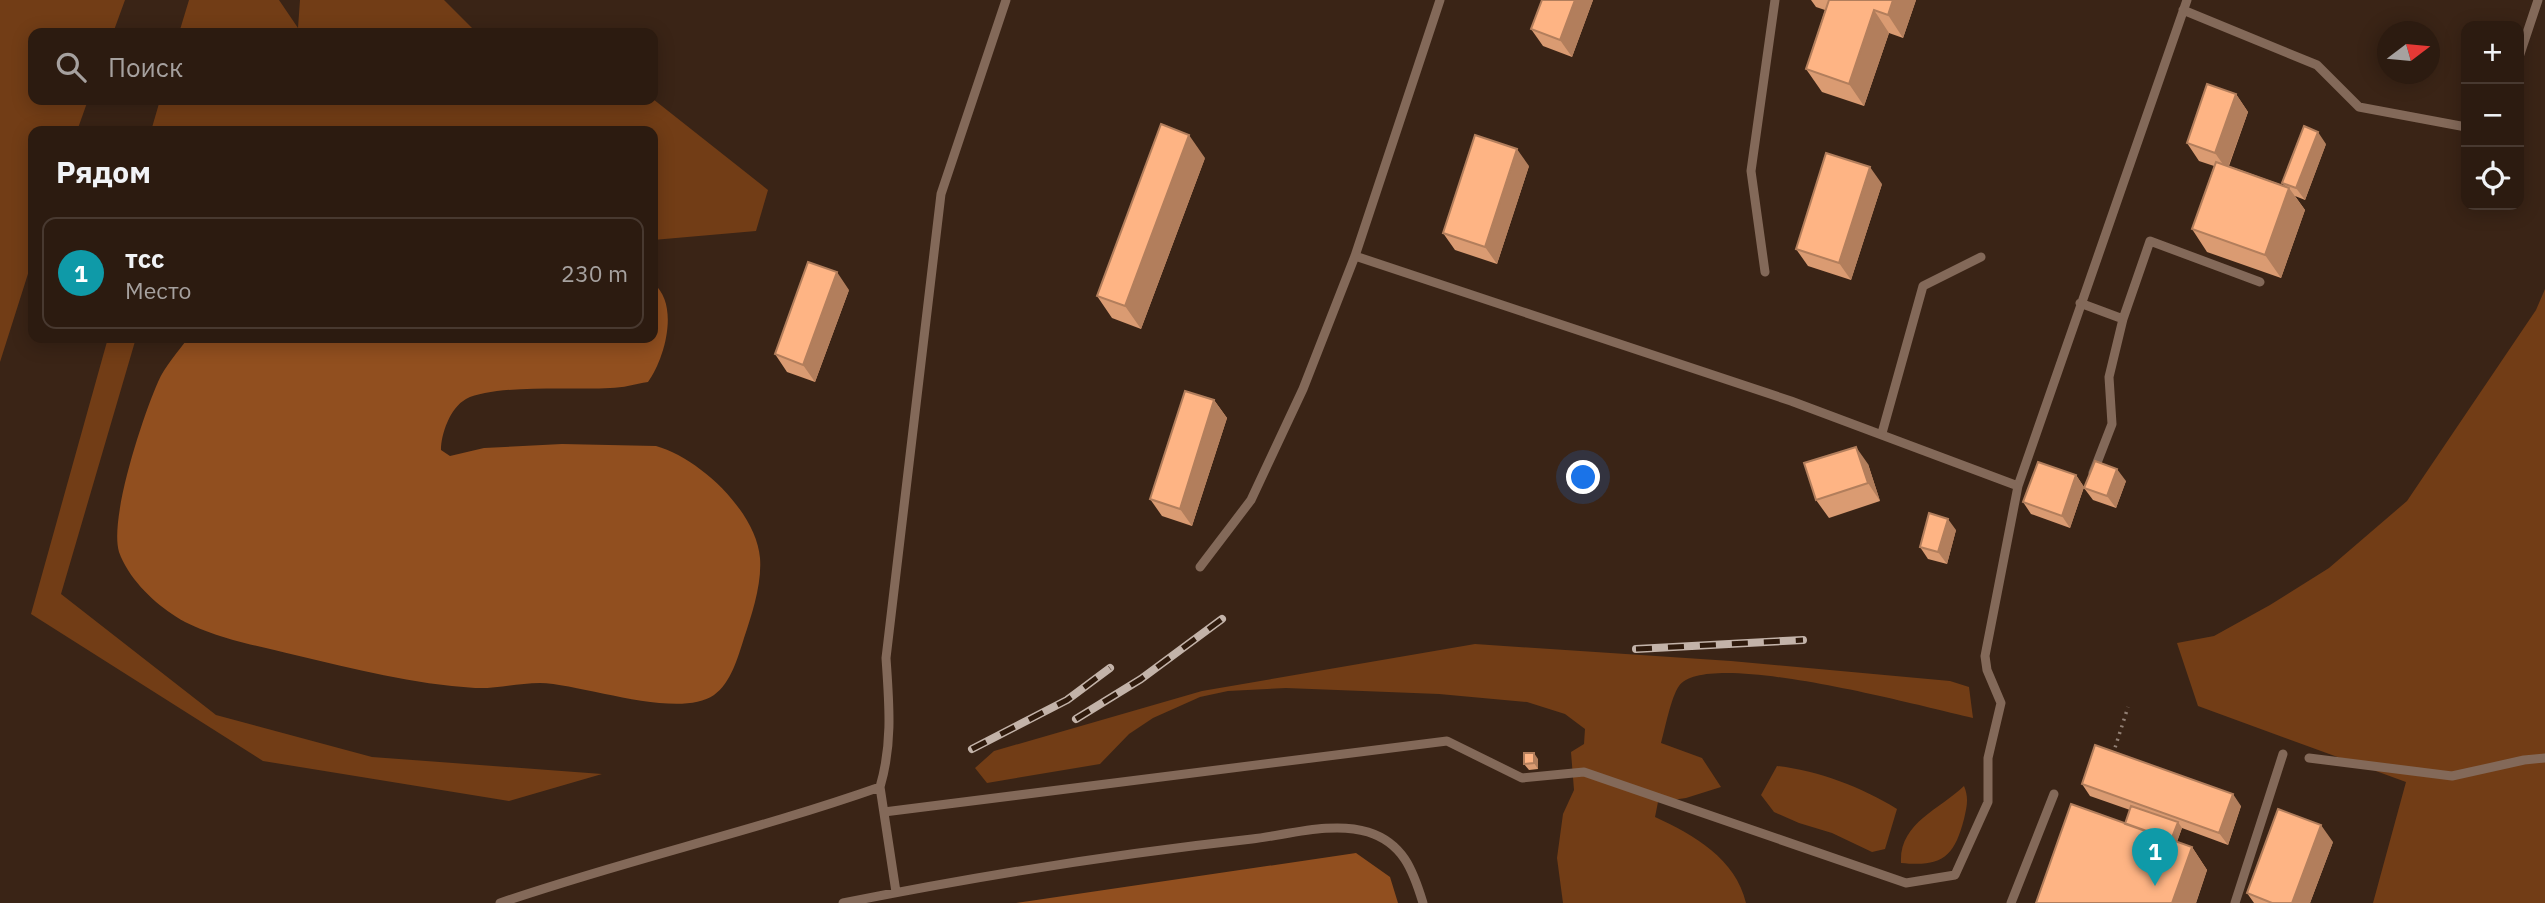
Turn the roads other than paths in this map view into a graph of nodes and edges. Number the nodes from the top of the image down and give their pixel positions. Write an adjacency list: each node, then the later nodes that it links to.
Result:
1 (1006, 0): 22 (lane)
2 (1440, 0): 9 (lane)
3 (1775, 0): 11 (lane)
4 (2187, 0): 6 (lane)
5 (2538, 0): 7 (lane)
6 (2183, 10): 8 (lane); 13 (lane)
7 (2524, 42)
8 (2461, 126)
9 (1355, 256): 15 (lane); 18 (lane)
10 (1981, 257): 15 (lane)
11 (1765, 272)
12 (2260, 282): 14 (lane)
13 (2080, 303): 14 (lane); 17 (lane)
14 (2123, 319): 16 (lane)
15 (1882, 433): 17 (lane)
16 (2093, 475)
17 (2018, 486): 24 (lane)
18 (1200, 567)
19 (2283, 754): 30 (lane)
20 (2309, 758): 21 (lane)
21 (2545, 758)
22 (880, 787): 24 (lane); 26 (lane)
23 (2054, 794): 29 (lane)
24 (884, 812): 25 (lane)
25 (896, 892): 27 (lane); 28 (lane)
26 (500, 903)
27 (843, 903)
28 (1423, 903)
29 (2011, 903)
30 (2235, 903)

